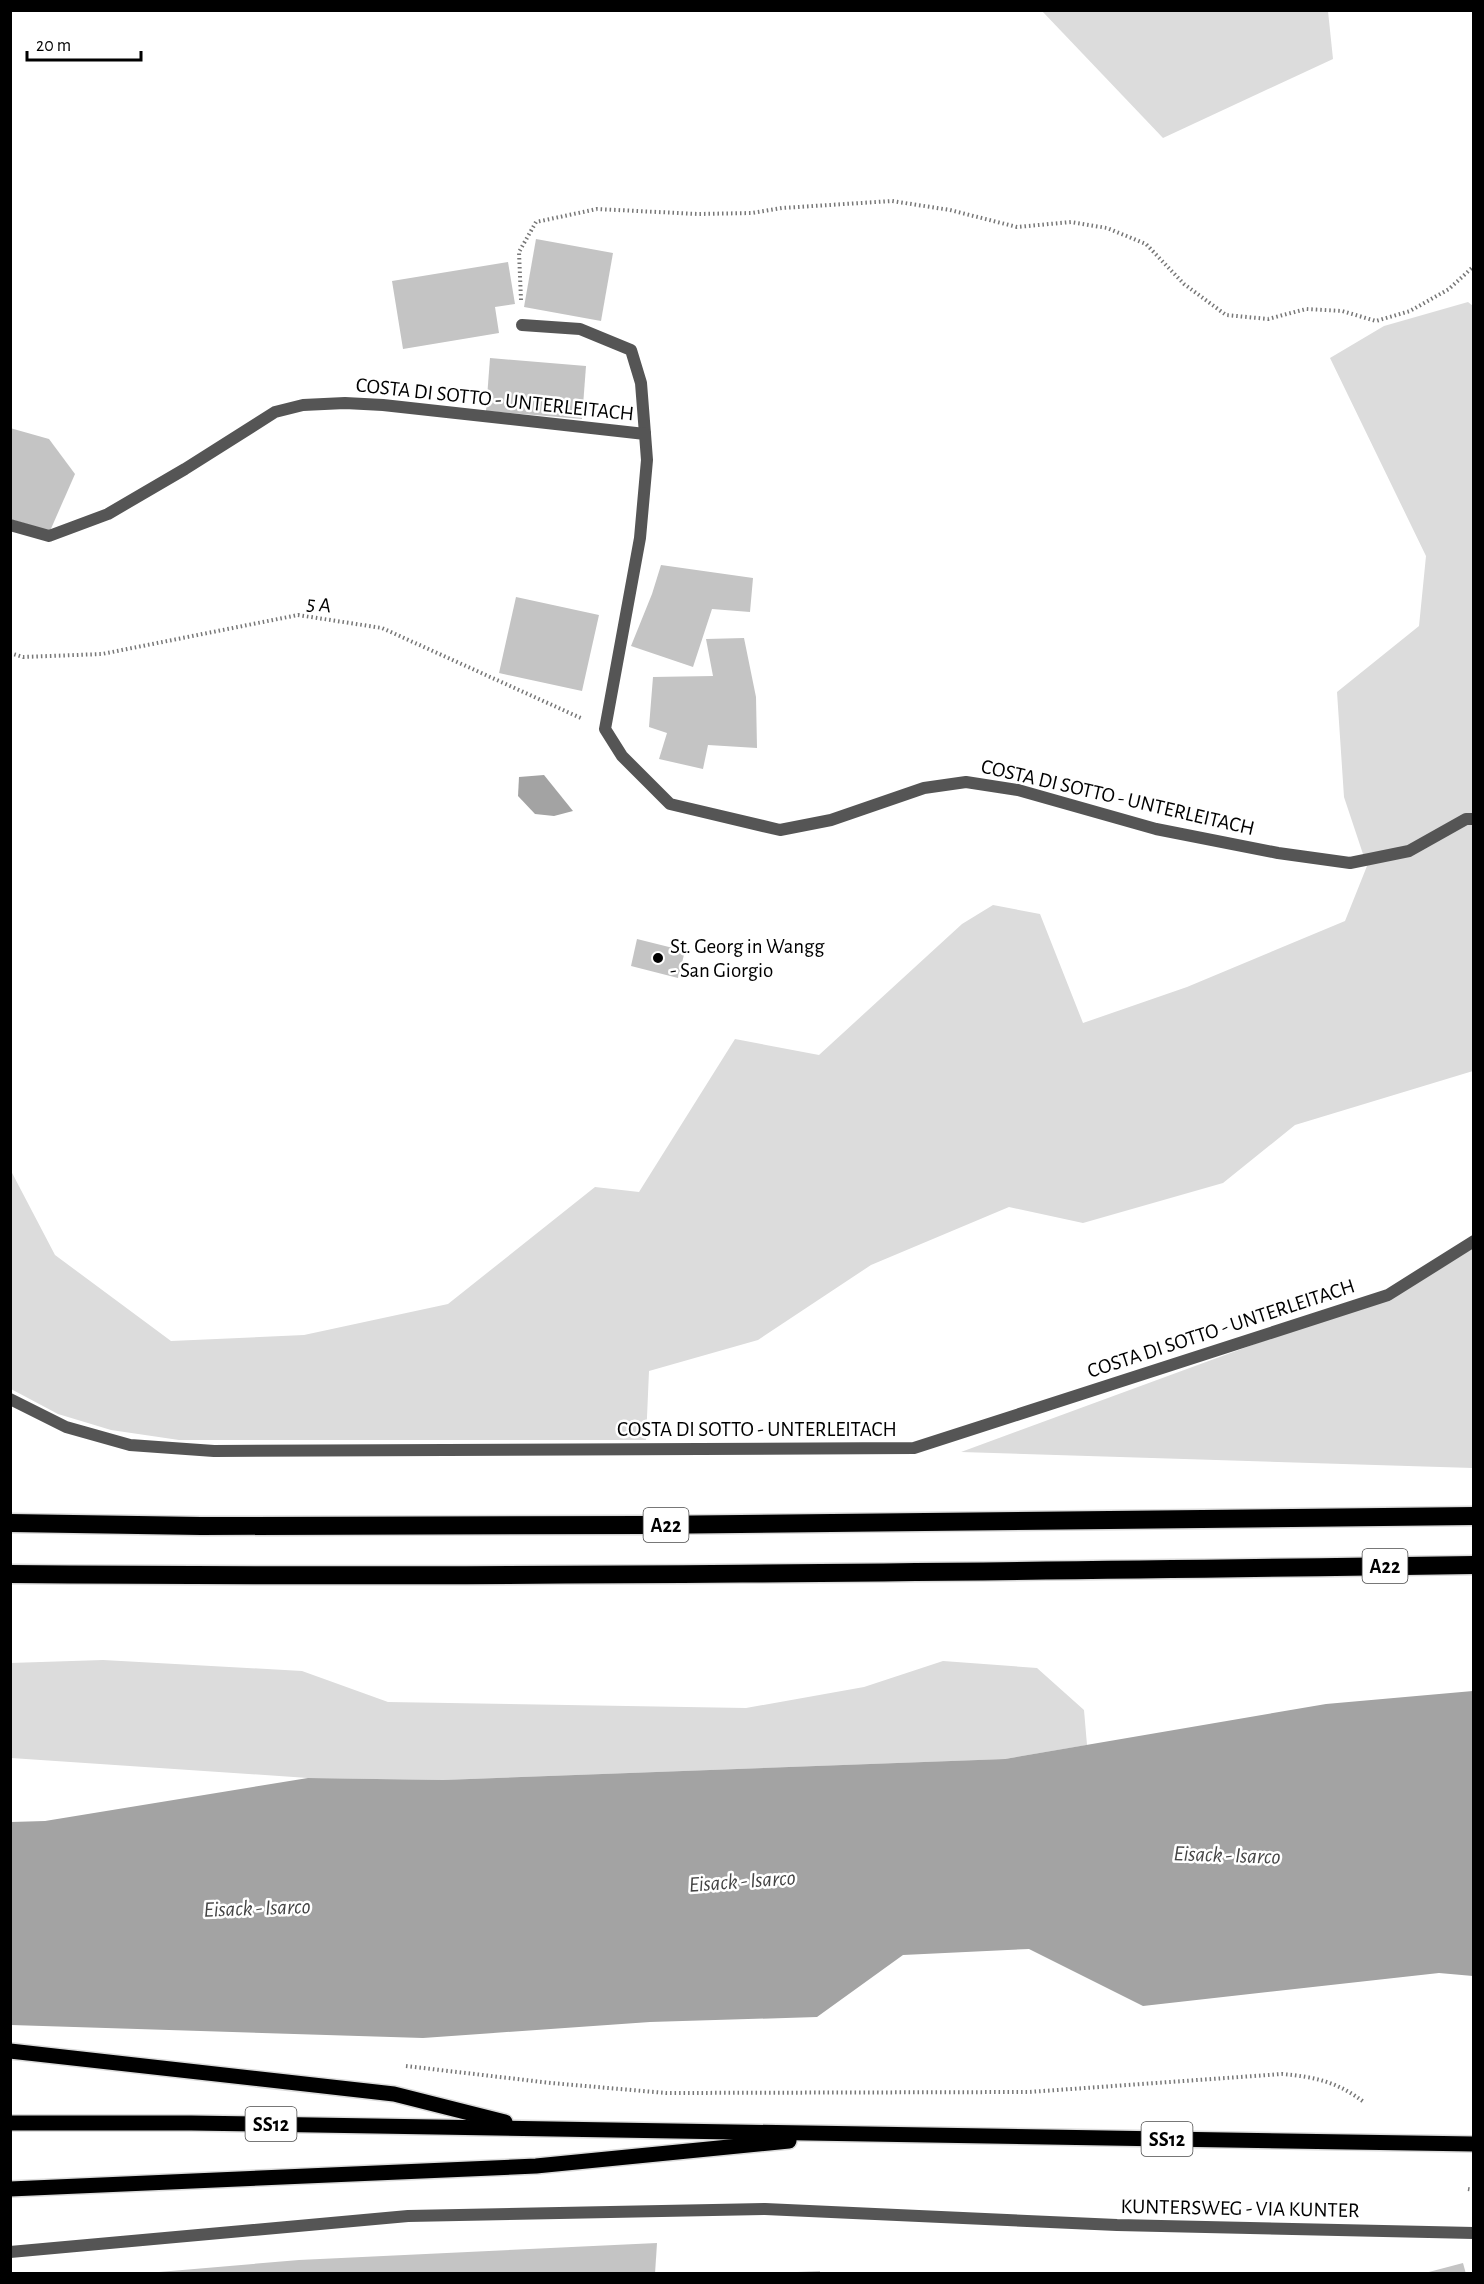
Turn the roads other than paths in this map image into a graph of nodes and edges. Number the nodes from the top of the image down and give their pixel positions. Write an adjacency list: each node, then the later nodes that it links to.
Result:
1 (522, 325): 2 (street)
2 (645, 434): 3 (street, COSTA DI SOTTO - UNTERLEITACH); 4 (street, COSTA DI SOTTO - UNTERLEITACH)
3 (10, 525)
4 (1473, 819)
5 (1473, 1241): 6 (street, COSTA DI SOTTO - UNTERLEITACH)
6 (10, 1399)
7 (1473, 1516): 8 (highway, A22)
8 (10, 1523)
9 (1473, 1565): 10 (highway, A22)
10 (10, 1574)
11 (10, 2051): 13 (main road)
12 (10, 2124): 13 (main road, SS12)
13 (531, 2128): 14 (main road, SS12)
14 (860, 2134): 15 (main road, SS12); 16 (main road)
15 (1473, 2144)
16 (10, 2190)
17 (1473, 2233): 18 (street, KUNTERSWEG - VIA KUNTER)
18 (10, 2252)

